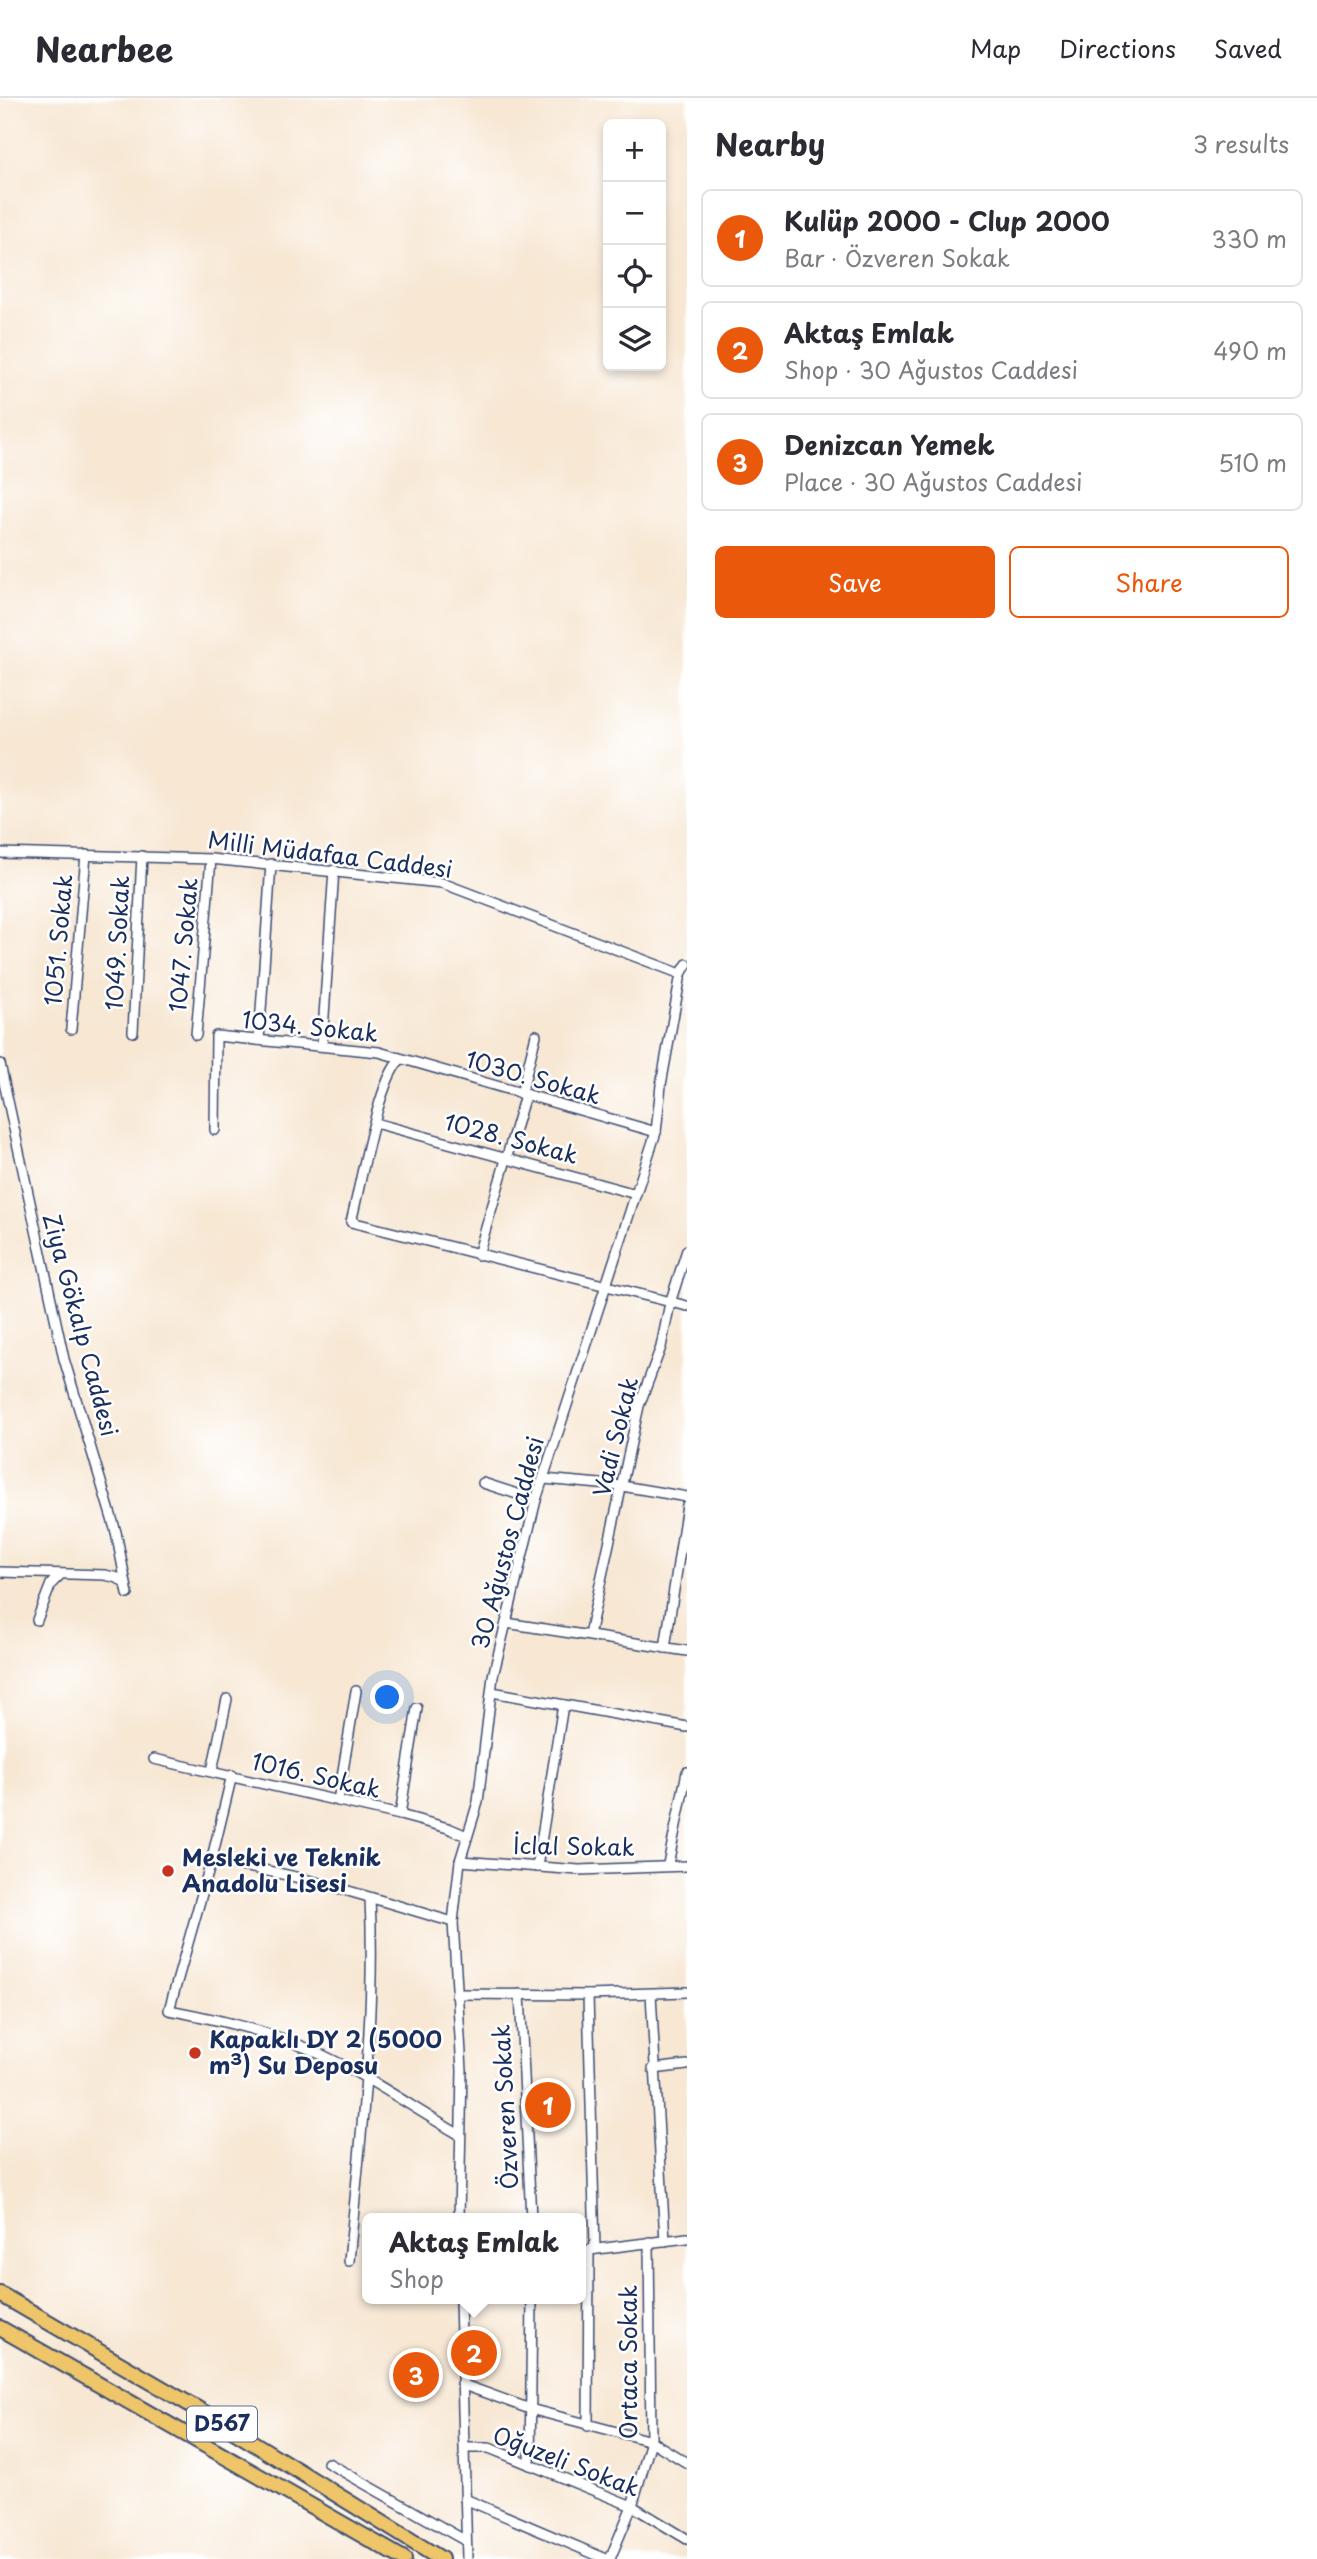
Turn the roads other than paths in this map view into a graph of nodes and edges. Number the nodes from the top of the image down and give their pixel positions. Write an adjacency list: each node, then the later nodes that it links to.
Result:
1 (0, 853): 2 (street, Milli Müdafaa Caddesi)
2 (86, 855): 3 (street, Milli Müdafaa Caddesi); 10 (street, 1051. Sokak)
3 (142, 856): 4 (street, Milli Müdafaa Caddesi); 11 (street, 1049. Sokak)
4 (211, 859): 5 (street, Milli Müdafaa Caddesi); 12 (street, 1047. Sokak)
5 (271, 864): 6 (street, Milli Müdafaa Caddesi); 14 (street)
6 (334, 870): 8 (street, Milli Müdafaa Caddesi); 15 (street)
7 (687, 964): 8 (street)
8 (680, 978): 9 (street); 22 (street, 30 Ağustos Caddesi)
9 (687, 995)
10 (71, 1029)
11 (132, 1032)
12 (196, 1035)
13 (536, 1035): 19 (street)
14 (259, 1040): 15 (street, 1034. Sokak); 21 (street, 1034. Sokak)
15 (322, 1045): 16 (street, 1034. Sokak)
16 (400, 1060): 19 (street, 1030. Sokak); 20 (street)
17 (0, 1064): 18 (street, Ziya Gökalp Caddesi)
18 (1, 1076): 38 (street, Ziya Gökalp Caddesi)
19 (523, 1095): 22 (street, 1030. Sokak); 23 (street)
20 (375, 1123): 23 (street, 1028. Sokak); 26 (street)
21 (215, 1130)
22 (656, 1132): 24 (street, 30 Ağustos Caddesi)
23 (508, 1157): 24 (street, 1028. Sokak); 26 (street)
24 (636, 1194): 27 (street, 30 Ağustos Caddesi)
25 (687, 1250): 28 (street, Vadi Sokak)
26 (478, 1255): 27 (street)
27 (606, 1285): 28 (street); 30 (street, 30 Ağustos Caddesi)
28 (670, 1303): 29 (street); 32 (street, Vadi Sokak)
29 (687, 1306)
30 (544, 1479): 32 (street); 34 (street, 30 Ağustos Caddesi)
31 (483, 1483): 34 (street)
32 (622, 1486): 33 (street); 42 (street, Vadi Sokak)
33 (687, 1497)
34 (536, 1500): 41 (street, 30 Ağustos Caddesi)
35 (687, 1505): 43 (street)
36 (0, 1572): 37 (street)
37 (59, 1576): 38 (street); 40 (street)
38 (125, 1584): 39 (street, Ziya Gökalp Caddesi)
39 (128, 1594)
40 (37, 1620)
41 (506, 1623): 42 (street); 46 (street, 30 Ağustos Caddesi)
42 (589, 1635): 43 (street)
43 (665, 1648): 44 (street)
44 (687, 1651)
45 (356, 1691): 55 (street)
46 (492, 1692): 48 (street); 57 (street, 30 Ağustos Caddesi)
47 (227, 1699): 52 (street)
48 (564, 1705): 50 (street); 62 (street)
49 (417, 1708): 56 (street)
50 (687, 1727)
51 (154, 1759): 52 (street, 1016. Sokak)
52 (212, 1771): 54 (street, 1016. Sokak)
53 (687, 1772): 60 (street)
54 (232, 1775): 55 (street, 1016. Sokak); 59 (street)
55 (338, 1801): 56 (street, 1016. Sokak)
56 (400, 1815): 57 (street, 1016. Sokak)
57 (467, 1836): 58 (street, 30 Ağustos Caddesi)
58 (460, 1861): 62 (street, İclal Sokak); 64 (street, 30 Ağustos Caddesi)
59 (211, 1862): 63 (street); 72 (street)
60 (668, 1864): 61 (street, İclal Sokak); 62 (street, İclal Sokak)
61 (687, 1866)
62 (537, 1867)
63 (370, 1898): 64 (street); 72 (street)
64 (453, 1922): 66 (street, 30 Ağustos Caddesi)
65 (687, 1992): 68 (street)
66 (456, 1994): 67 (street); 73 (street, 30 Ağustos Caddesi)
67 (520, 1994): 69 (street); 75 (street, Özveren Sokak)
68 (651, 1994): 69 (street); 71 (street)
69 (588, 1996): 79 (street)
70 (687, 2065): 71 (street)
71 (653, 2069): 77 (street)
72 (364, 2078): 73 (street); 80 (street)
73 (460, 2135): 74 (street, 30 Ağustos Caddesi)
74 (459, 2213)
75 (531, 2213)
76 (687, 2238): 77 (street)
77 (665, 2241): 78 (street)
78 (649, 2242): 79 (street); 88 (street, Ortaca Sokak)
79 (588, 2250): 87 (street)
80 (348, 2261)
81 (0, 2294): 98 (highway, D567)
82 (460, 2304): 85 (street)
83 (532, 2304): 86 (street)
84 (0, 2328): 97 (highway, D567)
85 (461, 2384): 86 (street); 89 (street)
86 (530, 2409): 87 (street); 92 (street)
87 (588, 2426): 88 (street)
88 (651, 2441): 91 (street); 94 (street, Ortaca Sokak)
89 (465, 2448): 92 (street, Oğuzeli Sokak); 93 (street)
90 (328, 2463): 96 (street)
91 (687, 2463)
92 (530, 2465): 94 (street, Oğuzeli Sokak)
93 (465, 2499): 96 (street); 100 (street)
94 (632, 2506): 95 (street, Oğuzeli Sokak); 100 (street, Ortaca Sokak)
95 (687, 2539)
96 (466, 2541): 99 (street)
97 (404, 2559)
98 (441, 2559)
99 (467, 2559)
100 (608, 2559)

